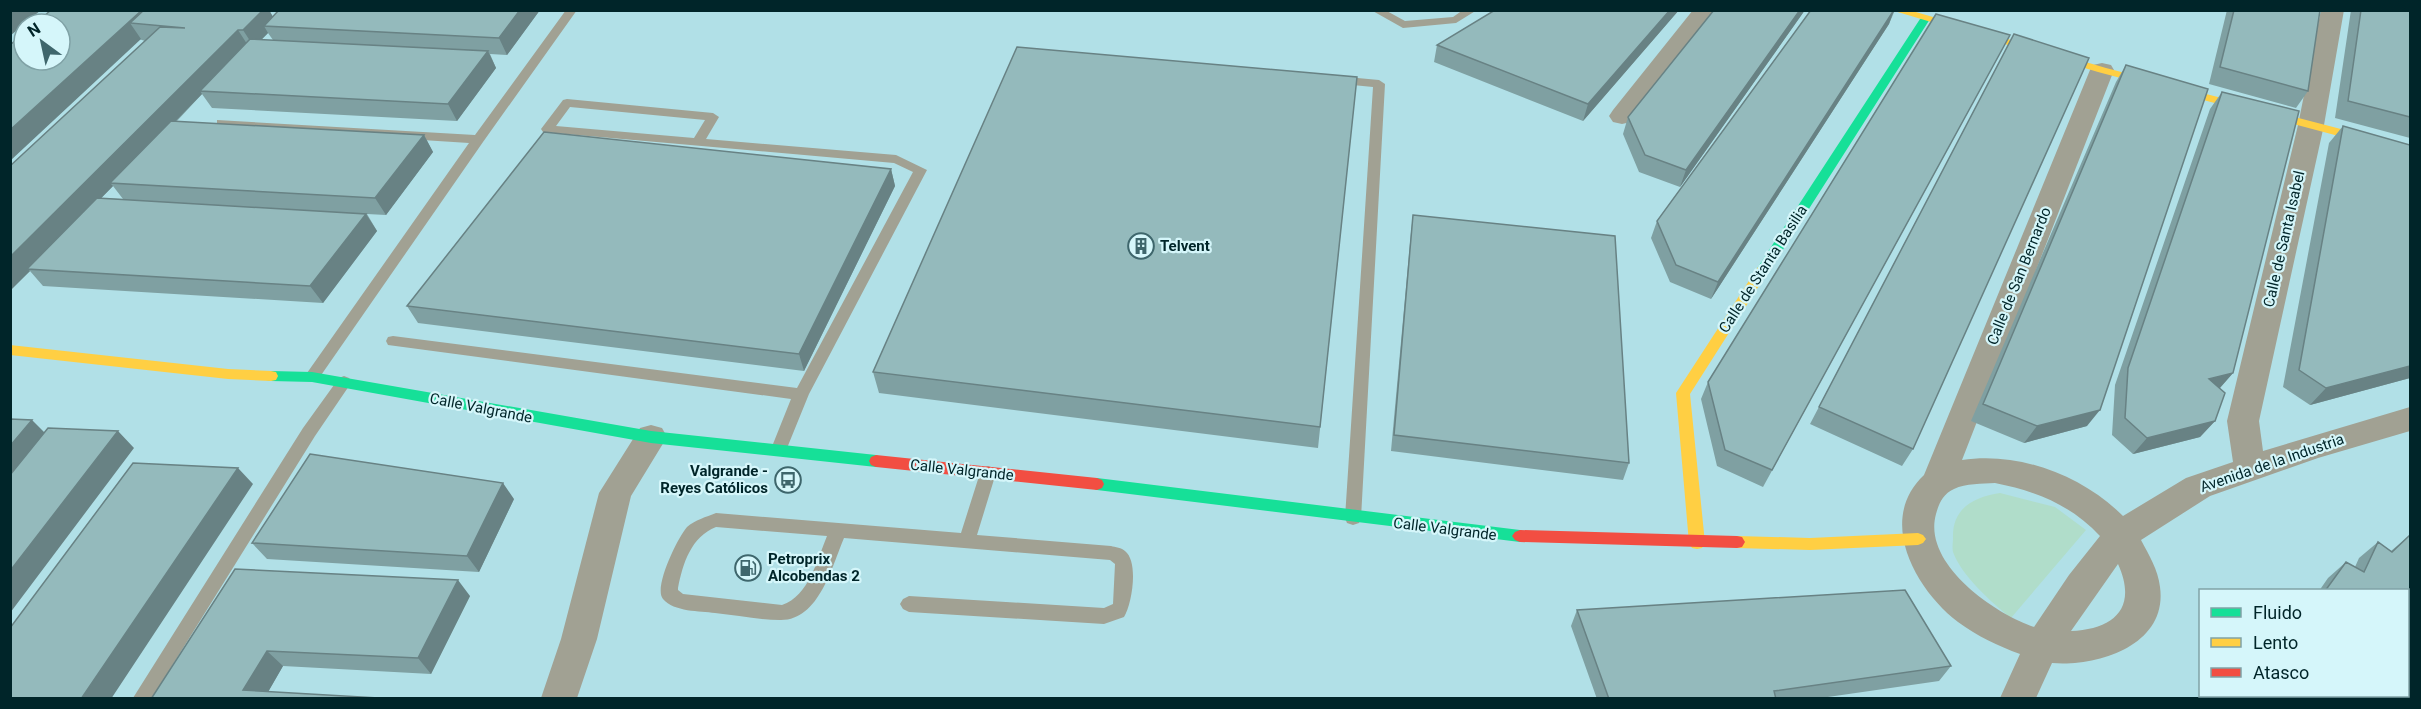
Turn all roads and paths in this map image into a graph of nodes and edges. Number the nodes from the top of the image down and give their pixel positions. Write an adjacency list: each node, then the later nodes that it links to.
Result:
1 (572, 10): 13 (lane)
2 (1376, 10): 3 (lane)
3 (1472, 10)
4 (1705, 10): 10 (street)
5 (1896, 10): 7 (street)
6 (2333, 10): 12 (street, Calle de Santa Isabel)
7 (1924, 19): 8 (street); 32 (street, Calle de Stanta Basilia)
8 (2102, 70): 12 (street); 26 (street, Calle de San Bernardo)
9 (1321, 79): 27 (lane)
10 (1622, 116)
11 (221, 123): 13 (lane)
12 (2311, 125): 15 (street); 24 (street, Calle de Santa Isabel)
13 (478, 139): 18 (lane)
14 (698, 142): 14 (lane); 20 (lane)
15 (2410, 151)
16 (393, 341): 20 (lane)
17 (10, 350): 18 (street, Calle Valgrande)
18 (312, 377): 19 (street, Calle Valgrande)
19 (344, 382): 22 (street, Calle Valgrande); 35 (lane)
20 (801, 394): 23 (lane)
21 (2410, 419): 24 (street, Avenida de la Industria)
22 (651, 437): 23 (street, Calle Valgrande); 36 (street)
23 (779, 449): 25 (street, Calle Valgrande)
24 (2250, 468): 29 (street, Avenida de la Industria)
25 (988, 472): 27 (street, Calle Valgrande); 31 (lane)
26 (1937, 482): 29 (street); 30 (street)
27 (1353, 518): 32 (street, Calle Valgrande)
28 (838, 531): 28 (lane); 31 (lane)
29 (2121, 535): 34 (street, Avenida de la Industria); 34 (street)
30 (1918, 539): 32 (street, Calle Valgrande); 34 (street)
31 (968, 540): 33 (lane)
32 (1697, 543)
33 (909, 604)
34 (2042, 646): 37 (street, Avenida de la Industria)
35 (142, 699)
36 (559, 699)
37 (2018, 699)

